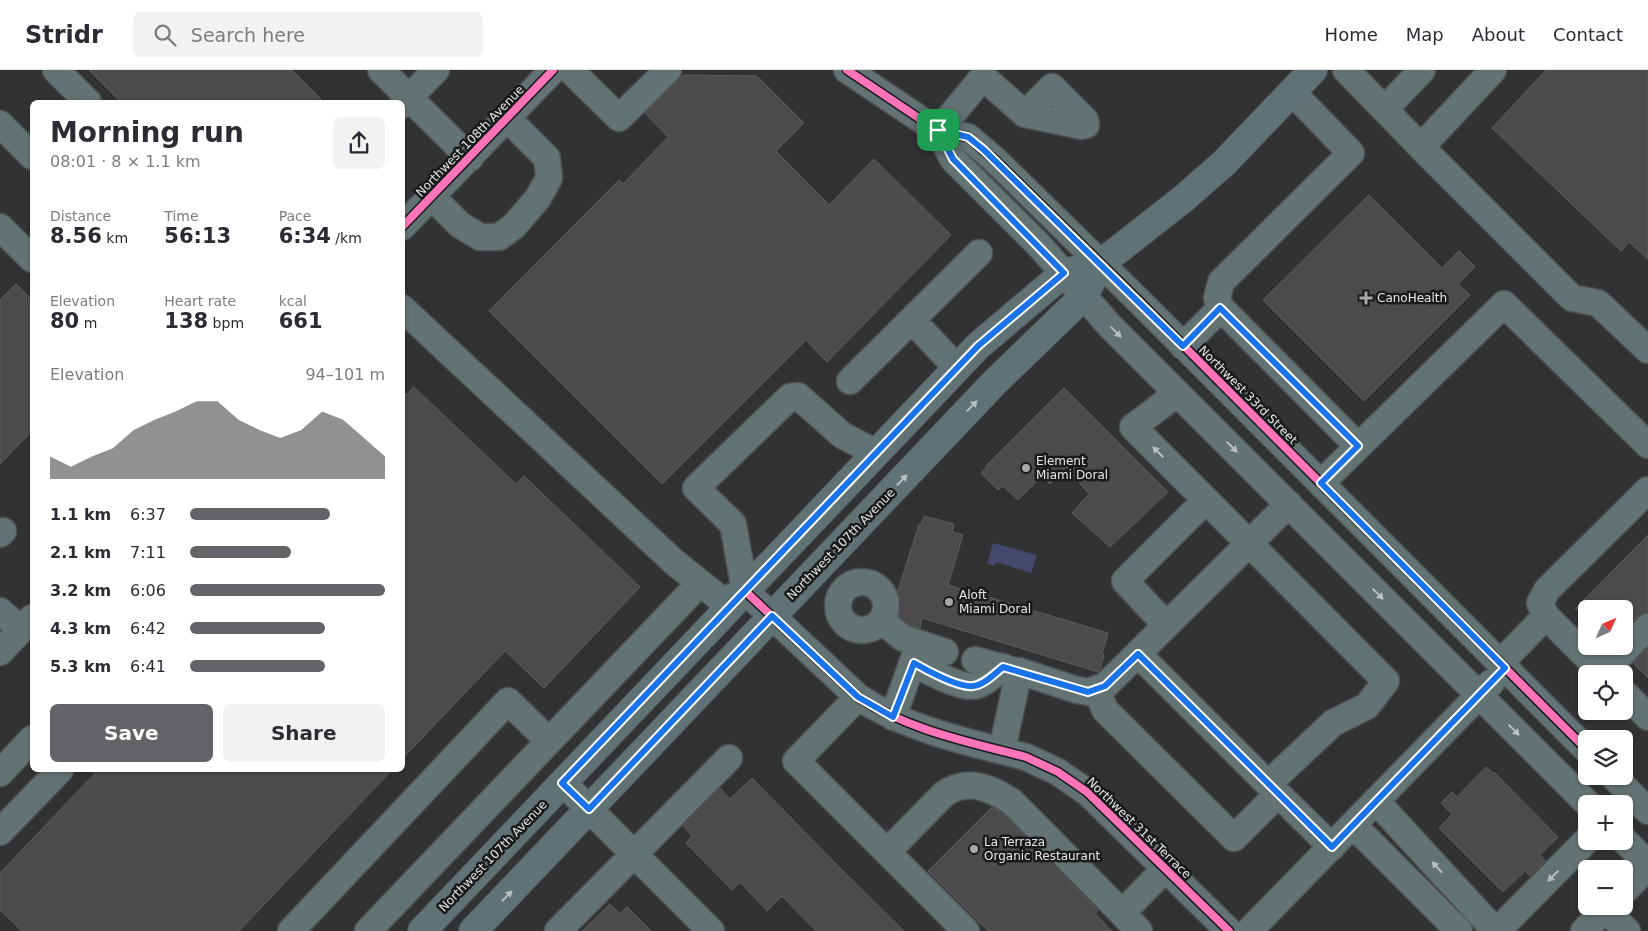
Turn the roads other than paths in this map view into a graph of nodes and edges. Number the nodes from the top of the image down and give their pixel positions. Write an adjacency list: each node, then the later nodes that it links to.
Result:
1 (56, 70): 13 (street)
2 (381, 70): 14 (street)
3 (436, 70): 15 (street)
4 (553, 70): 18 (street, Northwest 108th Avenue)
5 (570, 70): 6 (street)
6 (668, 70)
7 (847, 70): 19 (street, Northwest 33rd Street)
8 (1313, 70): 12 (main road, Northwest 107th Avenue)
9 (1346, 70): 16 (street)
10 (1422, 70): 16 (street)
11 (1493, 70): 21 (street)
12 (1292, 92): 29 (main road, Northwest 107th Avenue); 32 (street)
13 (86, 100)
14 (404, 100)
15 (406, 102): 23 (street)
16 (1385, 108): 21 (street)
17 (1025, 114): 19 (street)
18 (508, 118): 23 (street, Northwest 108th Avenue); 24 (street)
19 (938, 130): 29 (street, Northwest 33rd Street); 30 (street, Northwest 33rd Street)
20 (2, 131): 22 (street)
21 (1421, 147): 36 (street)
22 (30, 154)
23 (470, 158): 24 (street, Northwest 108th Avenue)
24 (432, 196): 25 (street, Northwest 108th Avenue)
25 (405, 224)
26 (0, 227): 28 (street)
27 (979, 253): 34 (street)
28 (30, 254)
29 (1100, 264): 30 (main road, Northwest 107th Avenue); 31 (main road, Northwest 107th Avenue); 35 (street, Northwest 33rd Street)
30 (1064, 273): 31 (street, Northwest 33rd Street); 37 (main road, Northwest 107th Avenue)
31 (1084, 296): 39 (street, Northwest 33rd Street, one-way to 39); 51 (main road, Northwest 107th Avenue, one-way to 31)
32 (1220, 308): 35 (street); 41 (street)
33 (405, 311): 48 (street)
34 (912, 320): 37 (street); 38 (street)
35 (1183, 346): 43 (street, Northwest 33rd Street)
36 (1648, 350)
37 (957, 368): 42 (main road, Northwest 107th Avenue)
38 (850, 381)
39 (1176, 392): 45 (street, one-way to 39); 46 (street, Northwest 33rd Street, one-way to 46)
40 (1648, 445): 41 (street)
41 (1358, 446): 43 (street)
42 (876, 453): 49 (main road, Northwest 107th Avenue); 49 (street)
43 (1321, 483): 62 (street, Northwest 33rd Street)
44 (1648, 490): 52 (street)
45 (1206, 500): 47 (street); 55 (street)
46 (1289, 504): 47 (street); 65 (street, Northwest 33rd Street, one-way to 65)
47 (1250, 544): 55 (street); 79 (street)
48 (700, 583): 49 (street); 70 (street)
49 (745, 591): 51 (street, Northwest 31st Terrace); 77 (main road, Northwest 107th Avenue)
50 (0, 611): 54 (street)
51 (772, 616): 66 (street, Northwest 31st Terrace); 82 (main road, Northwest 107th Avenue)
52 (1546, 616): 56 (street); 62 (street)
53 (882, 621): 59 (street)
54 (27, 624): 57 (street)
55 (1166, 625): 60 (street)
56 (1648, 627)
57 (0, 652)
58 (945, 652): 59 (street)
59 (917, 654): 63 (street); 68 (street)
60 (1138, 654): 64 (street); 79 (street)
61 (975, 660): 63 (street)
62 (1502, 665): 65 (street); 71 (street, Northwest 33rd Street)
63 (1011, 669): 64 (street); 73 (street)
64 (1097, 690): 79 (street)
65 (1479, 695): 80 (street, Northwest 33rd Street, one-way to 80); 81 (street)
66 (858, 697): 68 (street, Northwest 31st Terrace); 89 (street)
67 (1633, 702): 69 (street)
68 (893, 717): 73 (street, Northwest 31st Terrace)
69 (1648, 717)
70 (549, 741): 98 (street); 99 (street)
71 (1578, 741)
72 (30, 742): 76 (street)
73 (1002, 750): 92 (street, Northwest 31st Terrace)
74 (729, 758): 90 (street)
75 (58, 772): 85 (street)
76 (0, 773)
77 (562, 783): 82 (street); 100 (main road, Northwest 107th Avenue)
78 (1622, 785): 83 (street)
79 (1273, 789): 86 (street)
80 (1579, 795)
81 (1376, 801): 84 (street); 87 (street, one-way to 81)
82 (589, 809): 90 (street); 101 (main road, Northwest 107th Avenue, one-way to 82)
83 (1648, 811)
84 (1352, 825): 86 (street); 106 (street)
85 (0, 832)
86 (1332, 847): 97 (street)
87 (1578, 849)
88 (1633, 849): 91 (street)
89 (887, 852): 96 (street); 104 (street)
90 (634, 854): 102 (street); 103 (street)
91 (1648, 865): 93 (street)
92 (1165, 869): 96 (street); 105 (street, Northwest 31st Terrace)
93 (1633, 881)
94 (1600, 915): 107 (street)
95 (1613, 915): 108 (street)
96 (1130, 922)
97 (1260, 926)
98 (291, 931)
99 (368, 931)
100 (422, 931)
101 (473, 931)
102 (558, 931)
103 (711, 931)
104 (966, 931)
105 (1229, 931)
106 (1459, 931)
107 (1584, 931)
108 (1626, 931)

